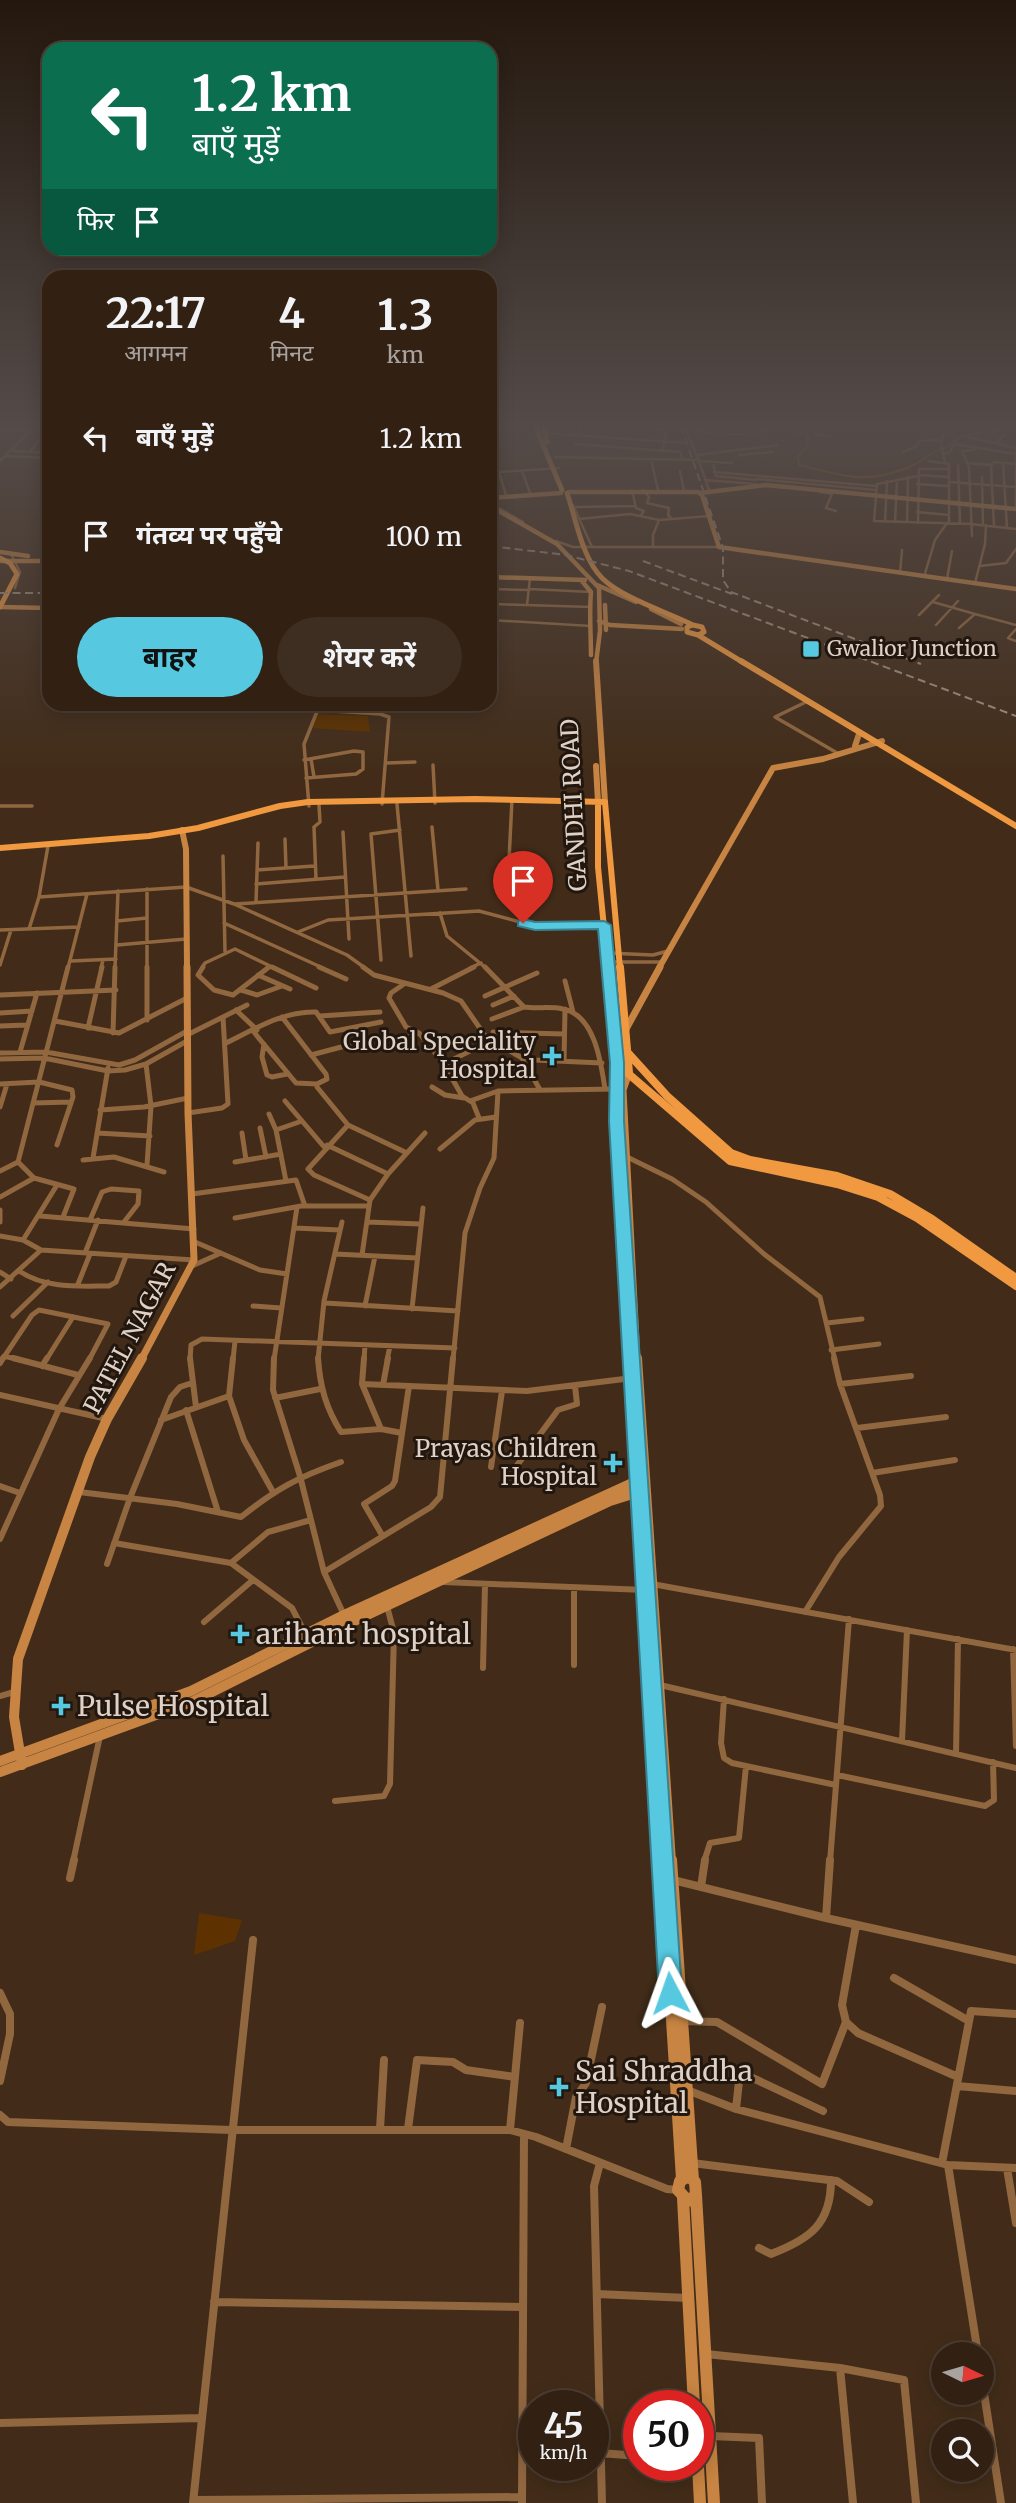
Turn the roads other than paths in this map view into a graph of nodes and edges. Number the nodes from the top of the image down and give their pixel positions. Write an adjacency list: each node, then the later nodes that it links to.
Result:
1 (545, 540): 48 (main road)
2 (554, 540): 9 (street)
3 (582, 540): 35 (main road)
4 (589, 540): 9 (street)
5 (653, 540): 10 (street)
6 (717, 540): 11 (main road)
7 (935, 540): 22 (street)
8 (985, 540): 19 (street)
9 (592, 547): 10 (street)
10 (653, 547): 11 (street)
11 (719, 547): 20 (main road)
12 (1016, 549): 19 (street)
13 (902, 550): 20 (street)
14 (952, 551): 25 (street)
15 (11, 554): 16 (main road); 17 (main road); 18 (street)
16 (0, 557): 18 (main road); 41 (main road)
17 (41, 560): 18 (main road)
18 (17, 561): 27 (street)
19 (980, 566): 26 (street)
20 (900, 573): 22 (main road)
21 (497, 577): 23 (main road)
22 (924, 577): 25 (main road)
23 (530, 578): 24 (main road); 30 (street)
24 (581, 579): 31 (main road); 33 (main road)
25 (947, 579): 26 (main road)
26 (975, 583): 32 (main road)
27 (15, 588)
28 (497, 589): 29 (street)
29 (506, 589): 30 (street); 39 (street)
30 (528, 589): 33 (street); 40 (street)
31 (604, 589): 52 (main road); 53 (main road)
32 (1016, 589)
33 (591, 592): 43 (main road, GANDHI ROAD)
34 (939, 595): 37 (street)
35 (639, 599): 53 (main road); 53 (main road)
36 (958, 601): 44 (street)
37 (933, 602): 44 (street); 47 (street)
38 (497, 605): 39 (street)
39 (502, 605): 40 (street)
40 (527, 605): 43 (street)
41 (3, 606): 42 (main road); 45 (main road)
42 (42, 606)
43 (591, 607): 51 (main road, GANDHI ROAD)
44 (952, 607): 46 (street); 50 (street)
45 (0, 614)
46 (975, 614): 54 (street); 55 (street)
47 (919, 615)
48 (597, 619): 51 (main road); 52 (main road); 57 (main road)
49 (497, 620): 51 (street)
50 (936, 625)
51 (591, 626): 79 (main road, GANDHI ROAD)
52 (606, 627): 53 (main road); 57 (main road)
53 (684, 627): 56 (main road)
54 (1016, 627): 58 (street)
55 (959, 628)
56 (701, 634): 59 (main road); 63 (main road)
57 (600, 635): 79 (main road)
58 (1016, 641)
59 (806, 702): 62 (main road); 66 (street)
60 (317, 711): 68 (street)
61 (331, 711): 70 (street)
62 (859, 734): 63 (main road); 64 (main road)
63 (876, 740): 64 (main road); 65 (main road); 85 (main road)
64 (855, 748): 65 (main road); 66 (main road)
65 (891, 751): 86 (main road)
66 (839, 754): 133 (main road)
67 (311, 759): 68 (street); 72 (street); 72 (street)
68 (304, 760): 73 (street)
69 (415, 762): 70 (street)
70 (386, 763): 76 (street)
71 (433, 765): 74 (street)
72 (314, 777): 73 (street)
73 (306, 778): 77 (street)
74 (435, 801): 75 (main road); 76 (main road); 78 (main road)
75 (512, 801): 79 (main road); 81 (main road); 101 (street)
76 (383, 802): 77 (main road); 78 (main road); 80 (main road)
77 (308, 804): 80 (main road); 89 (main road)
78 (397, 804): 88 (street)
79 (601, 804): 81 (main road); 84 (main road, GANDHI ROAD); 135 (main road)
80 (319, 805): 96 (street)
81 (577, 805): 84 (main road)
82 (0, 806): 83 (street)
83 (32, 806)
84 (598, 817): 123 (main road, GANDHI ROAD)
85 (1016, 820)
86 (1016, 826)
87 (432, 827): 106 (street)
88 (400, 830): 108 (street); 110 (street)
89 (182, 832): 93 (main road); 103 (main road, PATEL NAGAR)
90 (343, 832): 99 (street)
91 (285, 839): 97 (street)
92 (258, 844): 98 (street)
93 (48, 848): 94 (main road); 112 (street)
94 (0, 850)
95 (223, 856): 113 (street)
96 (314, 866): 97 (street); 100 (street)
97 (286, 868): 98 (street)
98 (257, 870): 102 (street)
99 (345, 877): 100 (street); 111 (street)
100 (316, 879): 102 (street)
101 (508, 881)
102 (256, 884): 114 (street)
103 (186, 887): 104 (street); 113 (street); 129 (main road, PATEL NAGAR)
104 (147, 889): 107 (street); 119 (street)
105 (466, 889): 106 (street)
106 (438, 890): 108 (street)
107 (118, 891): 109 (street); 121 (street)
108 (406, 892): 110 (street); 117 (street)
109 (87, 894): 112 (street); 124 (street)
110 (377, 894): 111 (street); 118 (street)
111 (345, 896): 114 (street); 120 (street)
112 (39, 897): 125 (street)
113 (223, 901): 115 (street); 122 (street)
114 (256, 902): 115 (street)
115 (234, 904): 128 (street)
116 (440, 913): 117 (street); 123 (street); 145 (street)
117 (408, 915): 118 (street); 137 (street)
118 (378, 916): 120 (street); 140 (street)
119 (147, 918): 121 (street); 131 (street)
120 (348, 918): 128 (street); 130 (street)
121 (117, 921): 132 (street)
122 (224, 923): 134 (street); 152 (street)
123 (604, 925): 136 (main road, GANDHI ROAD)
124 (79, 927): 125 (street); 141 (street)
125 (29, 929): 127 (street)
126 (0, 930): 127 (street)
127 (11, 930): 146 (street)
128 (298, 932): 154 (street)
129 (186, 939): 131 (street); 150 (main road, PATEL NAGAR)
130 (349, 939)
131 (148, 943): 132 (street); 182 (street)
132 (117, 945): 138 (street)
133 (668, 951): 135 (street); 144 (main road)
134 (225, 952): 147 (street); 148 (street)
135 (619, 952): 136 (street); 143 (main road)
136 (607, 953): 142 (main road, GANDHI ROAD)
137 (411, 956)
138 (116, 959): 139 (street); 159 (street)
139 (103, 960): 141 (street); 162 (street)
140 (380, 960)
141 (71, 961): 164 (street)
142 (608, 962): 143 (street); 199 (main road, GANDHI ROAD)
143 (621, 962): 144 (street); 188 (main road)
144 (662, 962): 188 (main road)
145 (481, 963): 157 (street); 161 (street)
146 (0, 965)
147 (271, 965): 151 (street); 156 (street)
148 (198, 973): 150 (street); 160 (street)
149 (537, 974): 157 (street)
150 (187, 975): 168 (main road, PATEL NAGAR)
151 (258, 975): 155 (street); 160 (street)
152 (346, 979)
153 (565, 981): 177 (street)
154 (404, 984): 161 (street); 192 (street)
155 (282, 986): 158 (street); 160 (street)
156 (316, 988)
157 (505, 988): 166 (street); 167 (street)
158 (290, 989)
159 (116, 990): 162 (street); 191 (street)
160 (241, 990)
161 (429, 990): 196 (street)
162 (97, 991): 164 (street); 187 (street)
163 (37, 993): 164 (street); 165 (street); 174 (street)
164 (63, 993): 183 (street)
165 (0, 995)
166 (485, 996)
167 (514, 996): 170 (street); 171 (street)
168 (187, 998): 182 (street); 194 (main road, PATEL NAGAR)
169 (247, 1005): 173 (street)
170 (493, 1005)
171 (524, 1007): 172 (street); 181 (street)
172 (565, 1009): 177 (street); 193 (street)
173 (236, 1010): 179 (street); 189 (street)
174 (32, 1011): 176 (street); 185 (street)
175 (380, 1012): 178 (street)
176 (0, 1013)
177 (574, 1014): 209 (street)
178 (320, 1016): 180 (street); 184 (street)
179 (223, 1017): 194 (street); 197 (street)
180 (282, 1017): 189 (street); 205 (street)
181 (492, 1019)
182 (147, 1020): 191 (street)
183 (55, 1021): 187 (street); 204 (street)
184 (381, 1022)
185 (27, 1025): 186 (street); 201 (street)
186 (0, 1026)
187 (88, 1028): 191 (street)
188 (626, 1028): 203 (main road)
189 (255, 1030): 197 (street); 198 (street)
190 (493, 1032): 193 (street)
191 (113, 1033)
192 (419, 1033): 195 (street); 212 (street)
193 (564, 1034): 208 (street)
194 (187, 1036): 211 (street); 213 (street); 223 (main road, PATEL NAGAR)
195 (396, 1040)
196 (490, 1041): 212 (street); 220 (street)
197 (226, 1043): 231 (street)
198 (264, 1044): 214 (street); 214 (street)
199 (616, 1044): 203 (main road); 210 (main road, GANDHI ROAD)
200 (349, 1045): 205 (street)
201 (20, 1052): 202 (street); 204 (street)
202 (0, 1053)
203 (629, 1053): 215 (main road); 297 (main road)
204 (45, 1055): 206 (street); 213 (street); 216 (street)
205 (311, 1055): 218 (street)
206 (0, 1059)
207 (534, 1060): 208 (street)
208 (564, 1061): 209 (street)
209 (602, 1063): 221 (street)
210 (617, 1063): 215 (main road); 221 (main road, GANDHI ROAD)
211 (146, 1064): 213 (street); 228 (street)
212 (444, 1064): 224 (street)
213 (108, 1068): 230 (street)
214 (287, 1074): 218 (street)
215 (627, 1076): 248 (main road, GANDHI ROAD); 301 (main road)
216 (39, 1082): 217 (street); 226 (street); 227 (street)
217 (3, 1084): 229 (street)
218 (317, 1084): 236 (street)
219 (432, 1087): 224 (street)
220 (539, 1088): 221 (street); 222 (street)
221 (610, 1089): 325 (main road, GANDHI ROAD)
222 (498, 1091): 224 (street); 233 (street)
223 (188, 1098): 228 (street); 231 (main road, PATEL NAGAR)
224 (467, 1099): 234 (street)
225 (285, 1101): 235 (street)
226 (71, 1102): 227 (street); 243 (street)
227 (33, 1103): 253 (street)
228 (151, 1106): 230 (street); 242 (street)
229 (0, 1107)
230 (100, 1110): 239 (street)
231 (188, 1112): 262 (main road, PATEL NAGAR)
232 (269, 1114): 238 (street)
233 (496, 1117): 234 (street); 308 (street)
234 (479, 1118): 245 (street)
235 (302, 1121): 238 (street); 244 (street)
236 (348, 1125): 244 (street); 246 (street)
237 (260, 1128): 249 (street)
238 (276, 1130): 247 (street)
239 (97, 1133): 242 (street); 250 (street)
240 (242, 1133): 252 (street)
241 (425, 1133): 246 (street)
242 (149, 1136): 255 (street)
243 (57, 1145)
244 (326, 1146): 258 (street); 264 (street)
245 (440, 1149)
246 (407, 1153): 258 (street)
247 (281, 1154): 249 (street); 260 (street)
248 (625, 1156): 312 (street); 353 (main road, GANDHI ROAD)
249 (266, 1157): 252 (street)
250 (93, 1158): 251 (street); 255 (street)
251 (83, 1160)
252 (246, 1160): 254 (street)
253 (18, 1162): 256 (street); 259 (street)
254 (235, 1162)
255 (146, 1165): 257 (street)
256 (0, 1171)
257 (164, 1172)
258 (388, 1174): 264 (street)
259 (34, 1178): 261 (street); 263 (street)
260 (286, 1181): 262 (street); 265 (street)
261 (57, 1185): 269 (street); 270 (street)
262 (192, 1194): 280 (main road, PATEL NAGAR)
263 (0, 1197)
264 (369, 1203): 265 (street); 277 (street)
265 (305, 1206): 266 (street)
266 (297, 1207): 271 (street); 279 (street)
267 (423, 1208): 278 (street)
268 (0, 1210): 274 (street)
269 (40, 1216): 270 (street); 283 (street)
270 (63, 1217): 272 (street)
271 (235, 1218)
272 (90, 1220): 273 (street); 275 (street)
273 (98, 1220): 275 (street); 287 (street)
274 (0, 1222)
275 (124, 1222): 280 (street)
276 (342, 1222): 281 (street)
277 (367, 1222): 278 (street); 289 (street)
278 (421, 1224): 292 (street)
279 (294, 1228): 281 (street); 296 (street)
280 (194, 1229): 284 (main road, PATEL NAGAR)
281 (340, 1230): 288 (street)
282 (0, 1237): 283 (street)
283 (23, 1240): 285 (street)
284 (195, 1242): 286 (street); 293 (main road, PATEL NAGAR)
285 (41, 1250): 287 (street); 294 (street)
286 (221, 1253): 293 (street); 296 (street)
287 (88, 1254): 290 (street); 300 (street)
288 (335, 1254): 289 (street); 303 (street)
289 (362, 1255): 291 (street)
290 (127, 1256): 293 (street); 300 (street)
291 (375, 1256): 292 (street); 305 (street)
292 (417, 1258): 307 (street)
293 (193, 1263): 342 (main road, PATEL NAGAR)
294 (19, 1271): 298 (street); 299 (street)
295 (0, 1272): 298 (street)
296 (287, 1274): 306 (street)
297 (1016, 1278)
298 (11, 1279): 302 (street)
299 (48, 1282): 300 (street); 309 (street)
300 (78, 1284)
301 (1016, 1286)
302 (0, 1287)
303 (325, 1303): 305 (street); 315 (street)
304 (253, 1306): 306 (street)
305 (365, 1306): 307 (street)
306 (281, 1308): 314 (street)
307 (412, 1309): 308 (street)
308 (458, 1311): 319 (street)
309 (13, 1316)
310 (74, 1317): 321 (street); 322 (street); 323 (street)
311 (862, 1320): 312 (street)
312 (827, 1323): 320 (street)
313 (235, 1341): 314 (street); 326 (street); 336 (street)
314 (275, 1342): 315 (street); 337 (street)
315 (318, 1342): 317 (street); 333 (street)
316 (879, 1344): 320 (street)
317 (365, 1345): 318 (street); 327 (street)
318 (390, 1346): 319 (street); 329 (street)
319 (455, 1348): 332 (street)
320 (831, 1350): 328 (street)
321 (2, 1360): 322 (street)
322 (42, 1366): 323 (street)
323 (78, 1375): 339 (street)
324 (911, 1376): 328 (street)
325 (632, 1378): 331 (street); 353 (main road, GANDHI ROAD)
326 (192, 1383): 338 (street); 343 (street)
327 (362, 1384): 329 (street); 345 (street)
328 (841, 1384): 344 (street)
329 (383, 1385): 330 (street)
330 (409, 1386): 332 (street); 346 (street)
331 (575, 1386): 334 (street); 350 (street)
332 (452, 1388): 334 (street); 362 (street)
333 (320, 1389): 337 (street); 345 (street)
334 (502, 1391): 349 (street)
335 (0, 1395): 339 (street)
336 (229, 1396): 338 (street); 357 (street)
337 (275, 1398): 352 (street)
338 (196, 1407): 340 (street)
339 (58, 1409): 342 (street); 358 (street)
340 (187, 1410): 343 (street); 360 (street)
341 (946, 1417): 344 (street)
342 (107, 1419): 356 (main road, PATEL NAGAR)
343 (161, 1420): 359 (street)
344 (857, 1428): 351 (street)
345 (381, 1429): 346 (street)
346 (402, 1433): 362 (street)
347 (955, 1460): 351 (street)
348 (341, 1462): 352 (street)
349 (491, 1467)
350 (516, 1468)
351 (872, 1473): 374 (street)
352 (300, 1476): 357 (street); 361 (street)
353 (643, 1479): 355 (main road, GANDHI ROAD); 373 (main road)
354 (0, 1486): 358 (street)
355 (644, 1490): 369 (main road); 371 (main road, GANDHI ROAD)
356 (76, 1492): 359 (street); 385 (main road, PATEL NAGAR)
357 (273, 1492): 360 (street)
358 (20, 1493): 363 (street)
359 (130, 1498): 360 (street); 364 (street)
360 (218, 1512)
361 (311, 1520): 365 (street); 367 (street)
362 (382, 1535): 367 (street)
363 (0, 1539)
364 (114, 1543): 365 (street); 366 (street)
365 (231, 1563): 368 (street)
366 (107, 1564)
367 (324, 1572): 376 (street)
368 (253, 1580): 377 (street); 379 (street)
369 (440, 1581): 370 (street); 373 (main road)
370 (485, 1585): 372 (street); 383 (street)
371 (648, 1587): 372 (street); 374 (street); 384 (main road, GANDHI ROAD); 437 (main road, GANDHI ROAD)
372 (574, 1588): 382 (street)
373 (384, 1602): 376 (main road); 401 (street)
374 (805, 1612): 375 (street)
375 (849, 1619): 378 (street); 388 (street)
376 (346, 1620): 379 (main road)
377 (204, 1622)
378 (907, 1630): 380 (street); 390 (street)
379 (308, 1639): 389 (main road); 393 (main road)
380 (958, 1639): 381 (street); 392 (street)
381 (1015, 1650): 391 (street)
382 (575, 1665)
383 (483, 1668)
384 (660, 1685): 387 (street); 403 (main road, GANDHI ROAD)
385 (15, 1692): 386 (street); 393 (main road, PATEL NAGAR)
386 (0, 1696)
387 (724, 1699): 388 (street); 396 (street)
388 (840, 1727): 390 (street); 399 (street)
389 (100, 1736): 393 (main road); 402 (street)
390 (902, 1741): 392 (street)
391 (1016, 1746)
392 (956, 1754): 395 (street)
393 (21, 1759): 394 (main road); 398 (main road)
394 (0, 1761)
395 (993, 1762): 397 (street); 399 (street)
396 (746, 1766): 400 (street); 404 (street)
397 (1016, 1768)
398 (0, 1772)
399 (836, 1775): 400 (street)
400 (836, 1785): 405 (street)
401 (335, 1801)
402 (70, 1878)
403 (673, 1880): 404 (street); 413 (main road, GANDHI ROAD)
404 (701, 1887): 405 (street)
405 (826, 1918): 406 (street)
406 (856, 1925): 408 (street); 415 (street)
407 (253, 1941): 428 (street)
408 (1016, 1960)
409 (894, 1978): 414 (street)
410 (0, 1993): 419 (street)
411 (602, 2007): 431 (street)
412 (1016, 2014): 414 (street)
413 (681, 2021): 415 (street); 421 (main road, GANDHI ROAD)
414 (969, 2021): 420 (street)
415 (846, 2022): 420 (street)
416 (520, 2023): 418 (street)
417 (384, 2060): 426 (street)
418 (515, 2077): 427 (street); 429 (street)
419 (0, 2081)
420 (958, 2082): 422 (street); 434 (street)
421 (687, 2090): 423 (street); 433 (main road, GANDHI ROAD)
422 (1016, 2091)
423 (736, 2109): 424 (street); 434 (street)
424 (823, 2110)
425 (0, 2115): 428 (street)
426 (380, 2129): 427 (street); 428 (street)
427 (408, 2129): 429 (street)
428 (231, 2130): 443 (street)
429 (510, 2130): 430 (street)
430 (523, 2134): 431 (street); 444 (street)
431 (566, 2149): 432 (street)
432 (600, 2163): 437 (street); 441 (street)
433 (692, 2163): 436 (street); 437 (main road, GANDHI ROAD)
434 (945, 2164): 435 (street); 445 (street)
435 (1011, 2168): 439 (street)
436 (831, 2180): 438 (street); 440 (street)
437 (686, 2188): 442 (main road, GANDHI ROAD); 446 (main road, GANDHI ROAD)
438 (869, 2202)
439 (1016, 2223)
440 (758, 2248)
441 (597, 2294): 442 (street); 448 (street)
442 (688, 2298): 449 (main road, GANDHI ROAD)
443 (214, 2302): 444 (street); 452 (street)
444 (523, 2307): 458 (street)
445 (976, 2342)
446 (704, 2353): 447 (street); 450 (main road, GANDHI ROAD)
447 (840, 2368): 464 (street); 465 (street)
448 (599, 2390)
449 (693, 2390)
450 (706, 2390)
451 (986, 2405): 466 (street)
452 (201, 2418): 453 (street); 459 (street)
453 (0, 2423)
454 (714, 2436): 463 (street)
455 (601, 2481): 460 (street)
456 (699, 2481): 461 (main road)
457 (712, 2481): 462 (main road, GANDHI ROAD)
458 (522, 2500): 459 (street)
459 (193, 2502)
460 (602, 2503)
461 (700, 2503)
462 (714, 2503)
463 (762, 2503)
464 (852, 2503)
465 (916, 2503)
466 (1001, 2503)

